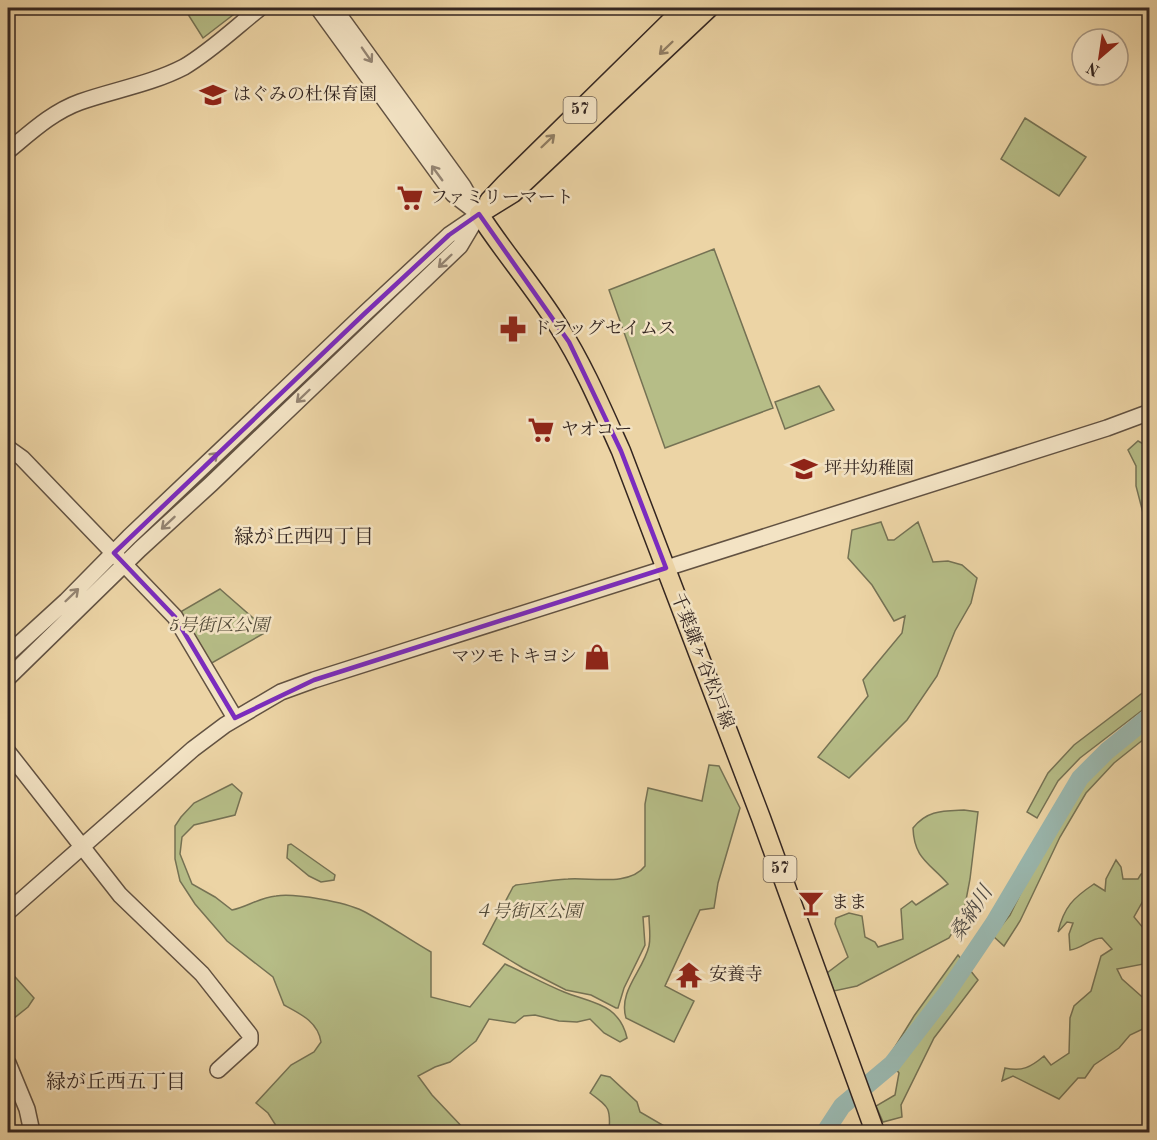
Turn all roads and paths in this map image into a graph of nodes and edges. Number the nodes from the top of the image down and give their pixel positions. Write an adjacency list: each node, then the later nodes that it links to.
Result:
1 (260, 8): 6 (street)
2 (318, 8): 7 (street, one-way to 2)
3 (334, 8): 7 (street, one-way to 7)
4 (684, 8): 7 (main road, 57, one-way to 4)
5 (709, 8): 7 (main road, 57, one-way to 7)
6 (8, 151)
7 (479, 214): 10 (street); 11 (main road, 千葉鎌ヶ谷松戸線 / 57)
8 (1149, 412): 11 (street)
9 (8, 448): 10 (street)
10 (120, 558): 12 (street, one-way to 10); 13 (street); 14 (street)
11 (666, 568): 14 (street); 21 (main road, 千葉鎌ヶ谷松戸線 / 57)
12 (8, 654)
13 (8, 678)
14 (235, 718): 16 (street)
15 (8, 752): 16 (street)
16 (82, 847): 17 (street); 19 (street)
17 (8, 912)
18 (8, 1063): 20 (street)
19 (218, 1070)
20 (32, 1132)
21 (875, 1132)

